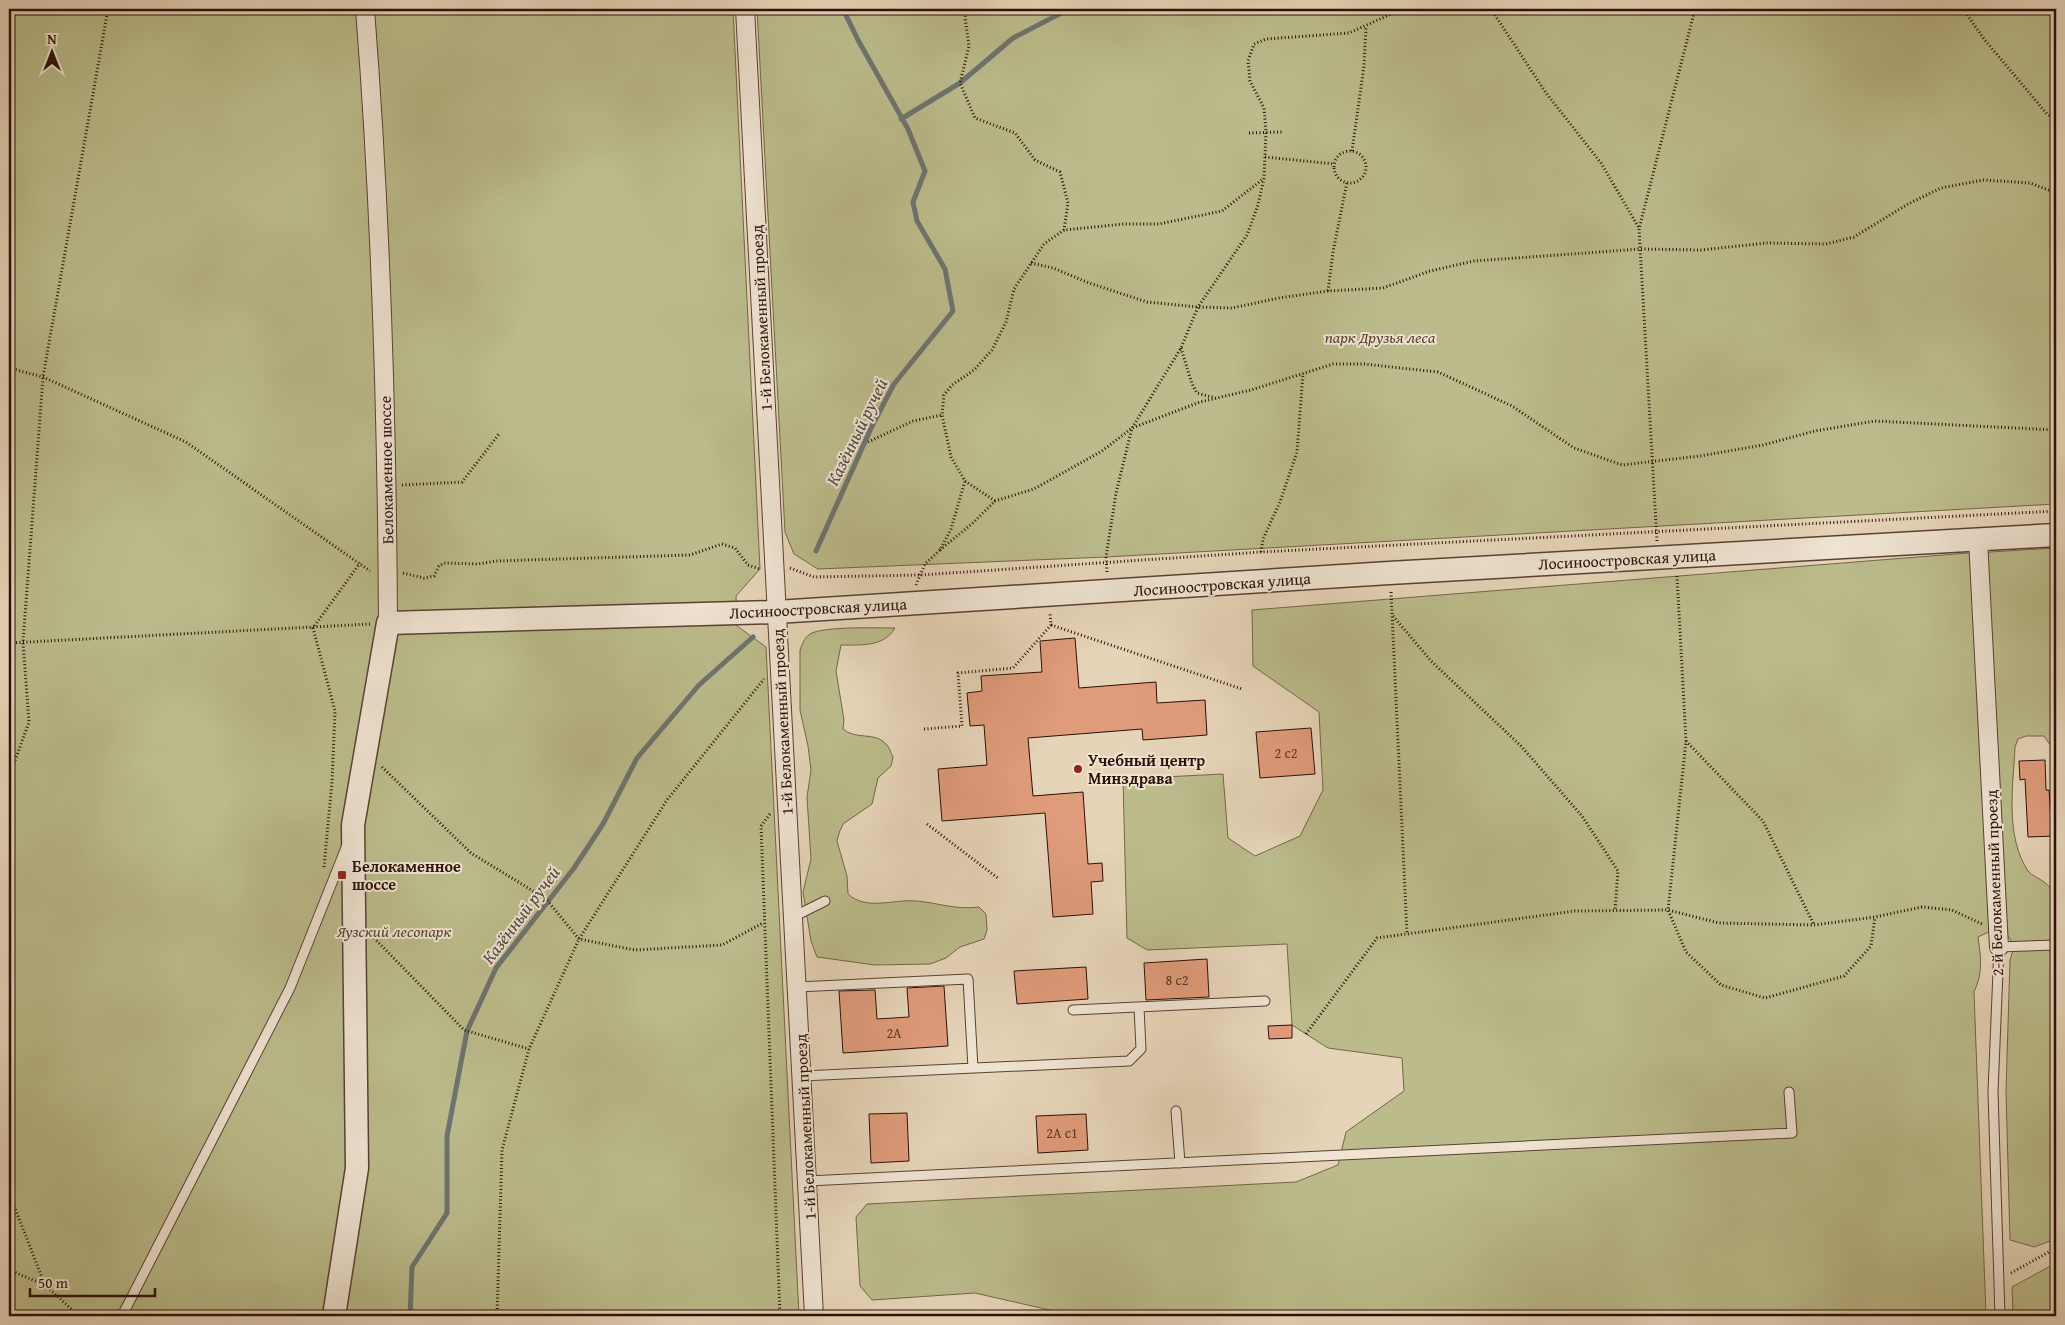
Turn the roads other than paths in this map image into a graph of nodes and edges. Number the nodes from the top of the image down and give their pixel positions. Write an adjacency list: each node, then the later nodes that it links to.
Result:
1 (365, 9): 6 (street, Белокаменное шоссе)
2 (745, 9): 5 (street, 1-й Белокаменный проезд)
3 (2056, 535): 4 (street, Лосиноостровская улица)
4 (1978, 539): 5 (street, Лосиноостровская улица); 11 (street, 2-й Белокаменный проезд)
5 (776, 612): 6 (street, Лосиноостровская улица); 9 (street, 1-й Белокаменный проезд)
6 (388, 624): 7 (street, Белокаменное шоссе)
7 (353, 825): 22 (lane); 23 (street, Белокаменное шоссе)
8 (825, 901): 9 (lane)
9 (793, 917): 12 (street, 1-й Белокаменный проезд)
10 (2056, 945): 11 (lane)
11 (1999, 947): 25 (lane, 2-й Белокаменный проезд)
12 (797, 987): 16 (lane); 17 (street, 1-й Белокаменный проезд)
13 (1265, 1002): 14 (lane)
14 (1139, 1007): 15 (lane); 16 (lane)
15 (1073, 1010)
16 (973, 1068): 17 (lane)
17 (802, 1076): 21 (street, 1-й Белокаменный проезд)
18 (1790, 1092): 20 (lane)
19 (1176, 1111): 20 (lane)
20 (1180, 1163): 21 (lane)
21 (808, 1181): 24 (street, 1-й Белокаменный проезд)
22 (122, 1316)
23 (334, 1316)
24 (814, 1316)
25 (2000, 1316)

